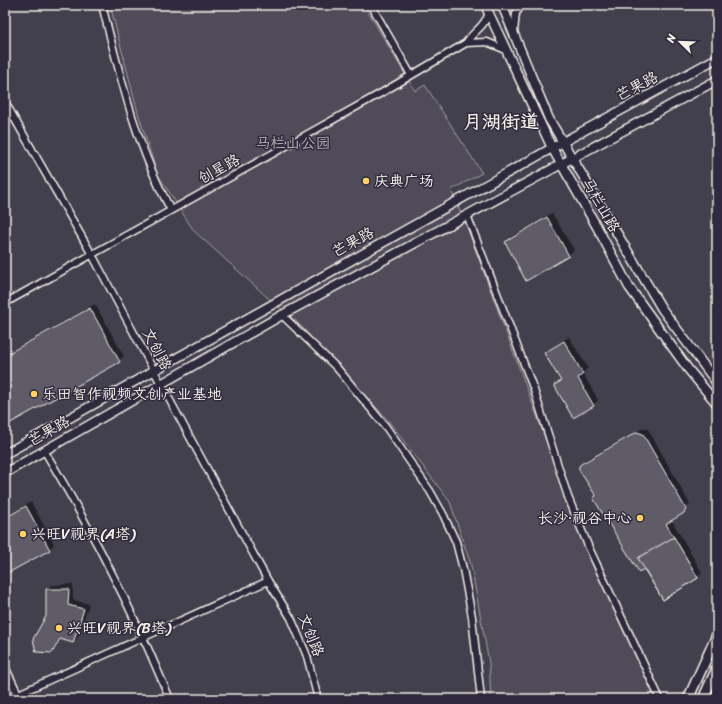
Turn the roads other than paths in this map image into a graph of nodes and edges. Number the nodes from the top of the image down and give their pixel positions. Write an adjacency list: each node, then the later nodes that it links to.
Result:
1 (102, 5): 18 (street)
2 (371, 5): 11 (street)
3 (485, 5): 6 (main road, 马栏山路)
4 (502, 5): 7 (main road, 马栏山路)
5 (522, 5): 7 (street)
6 (489, 13): 8 (street); 9 (main road, 马栏山路)
7 (514, 32): 14 (main road, 马栏山路)
8 (466, 43): 9 (street); 11 (street, 创星路)
9 (506, 50): 15 (main road, 马栏山路)
10 (717, 58): 14 (main road, 芒果路)
11 (411, 76): 18 (street, 创星路)
12 (717, 80): 16 (main road, 芒果路)
13 (5, 102): 20 (street, 文创路)
14 (563, 142): 15 (main road, 芒果路); 16 (main road, 马栏山路)
15 (552, 148): 17 (main road, 马栏山路); 23 (main road, 芒果路)
16 (572, 157): 17 (main road, 芒果路); 24 (main road, 马栏山路)
17 (561, 164): 19 (main road, 芒果路); 26 (main road, 马栏山路)
18 (171, 210): 20 (street, 创星路)
19 (467, 214): 22 (main road, 芒果路); 41 (street)
20 (92, 254): 21 (street, 创星路); 23 (street, 文创路)
21 (5, 303)
22 (282, 315): 25 (main road, 芒果路); 40 (street)
23 (154, 370): 25 (street, 文创路); 28 (main road, 芒果路)
24 (717, 383)
25 (161, 384): 27 (main road, 芒果路); 30 (street, 文创路)
26 (717, 404)
27 (44, 450): 29 (main road, 芒果路); 32 (street)
28 (5, 454)
29 (5, 473)
30 (268, 581): 32 (street); 39 (street, 文创路)
31 (717, 635): 42 (main road)
32 (144, 638): 36 (street); 38 (street)
33 (5, 668): 36 (street)
34 (717, 668): 43 (main road)
35 (5, 688): 37 (street)
36 (18, 697): 37 (street)
37 (10, 698)
38 (170, 699)
39 (318, 699)
40 (481, 699)
41 (660, 699)
42 (688, 699)
43 (703, 699)

